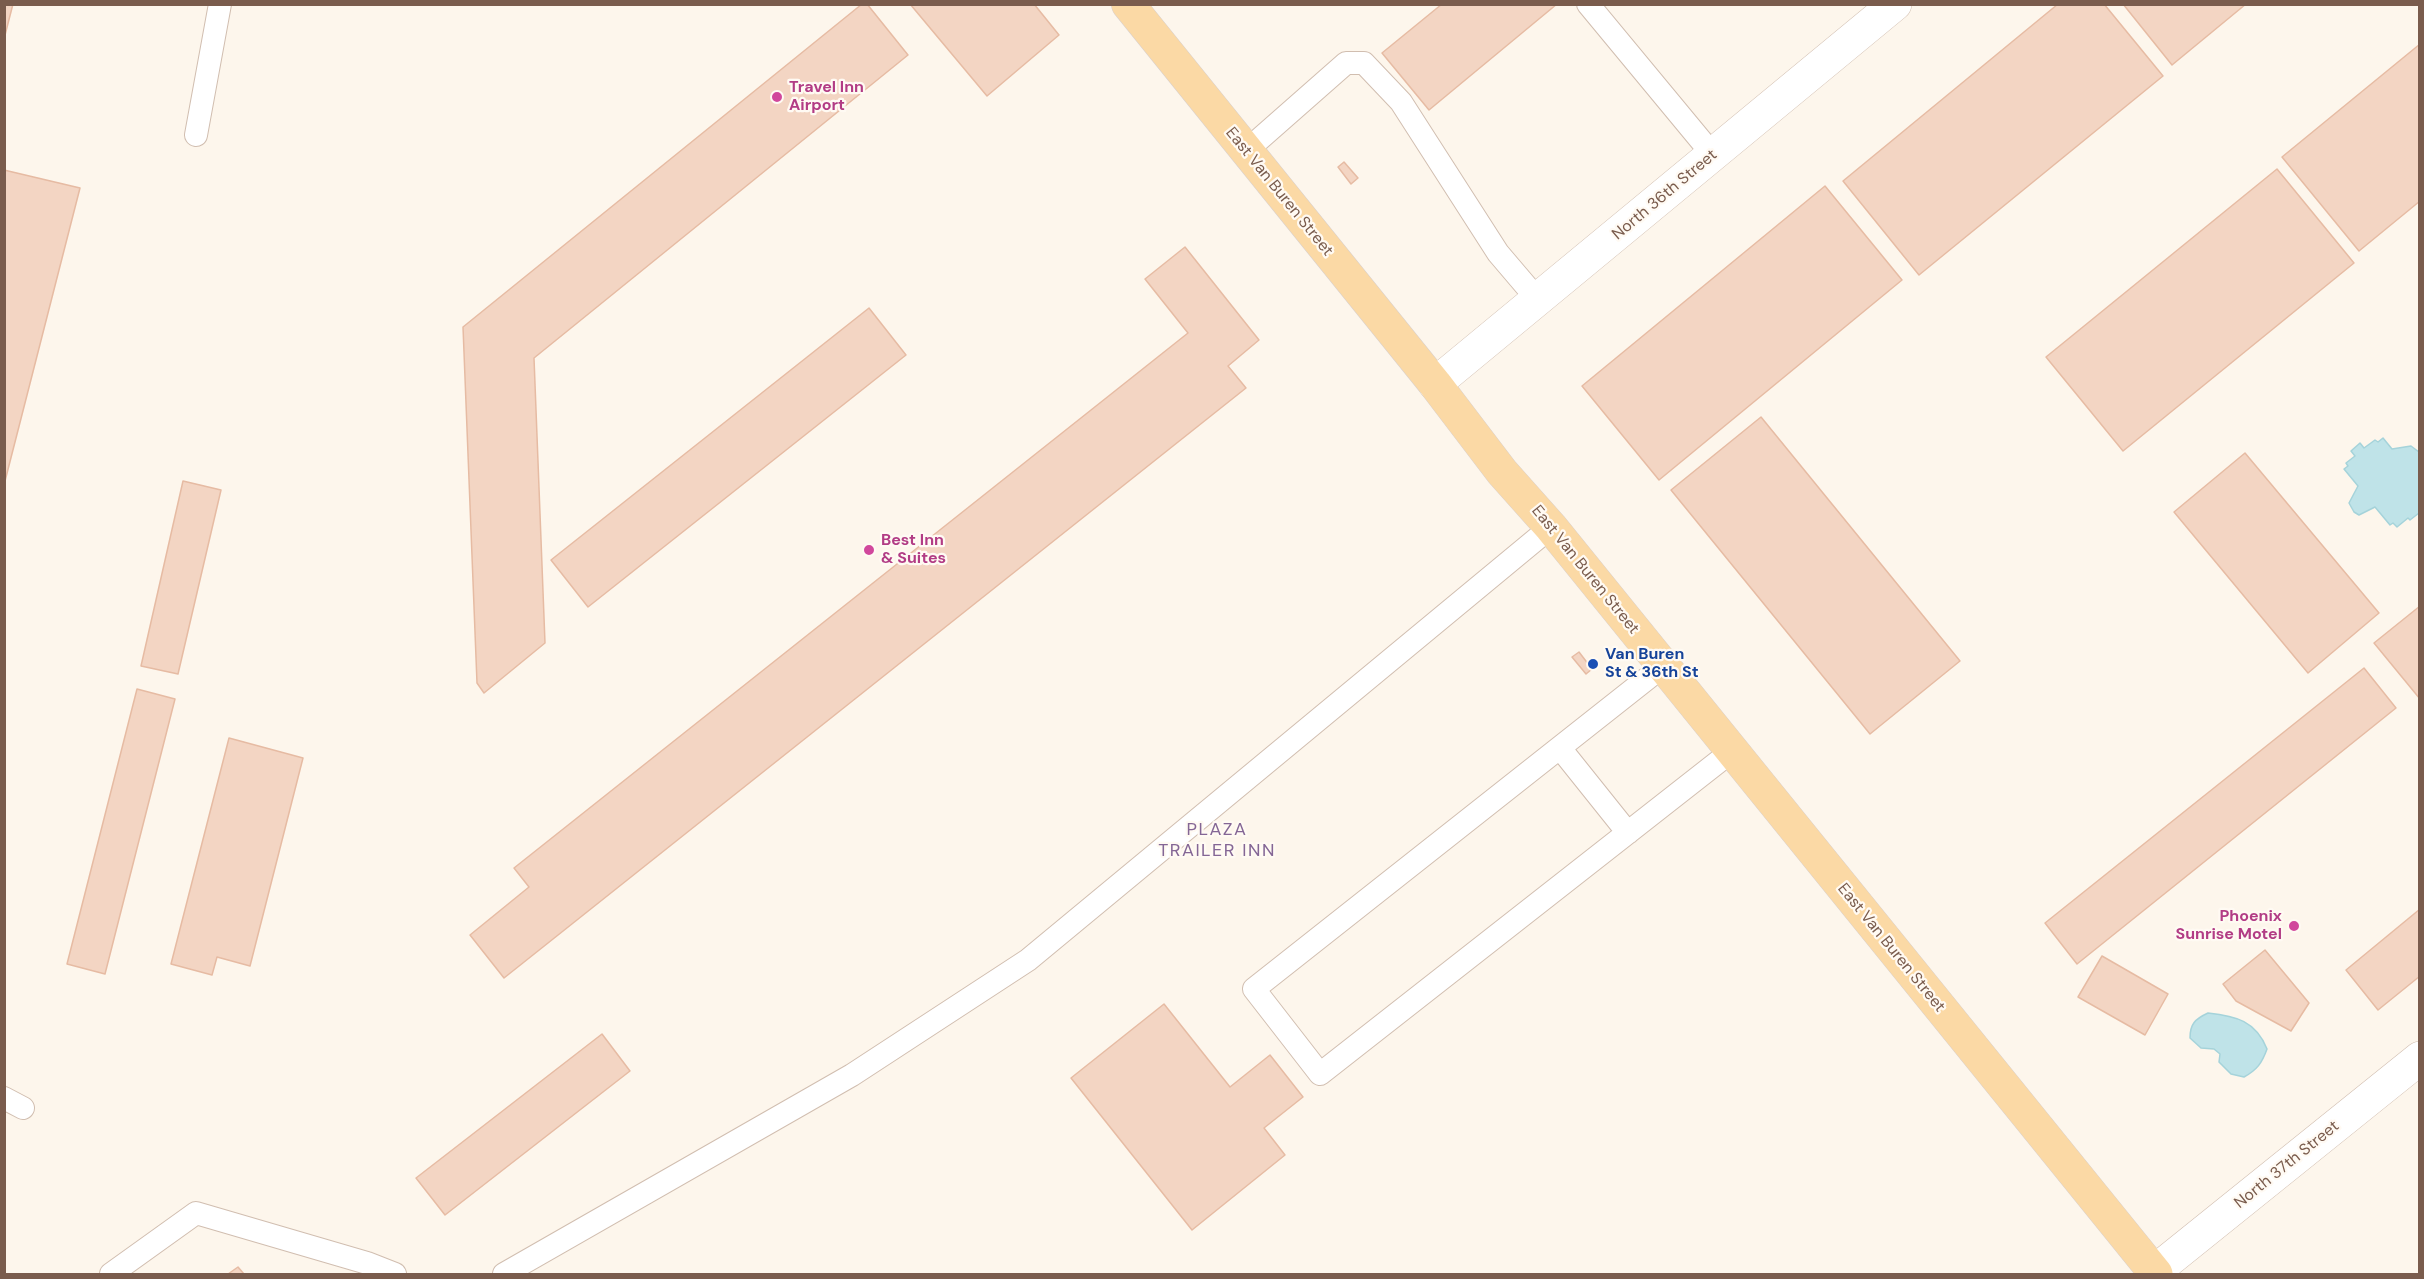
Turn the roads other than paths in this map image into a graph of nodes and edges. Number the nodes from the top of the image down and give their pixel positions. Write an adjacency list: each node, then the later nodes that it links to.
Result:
1 (220, 4): 5 (lane)
2 (1128, 4): 6 (main road, East Van Buren Street)
3 (1895, 4): 7 (street, North 36th Street)
4 (1599, 8): 7 (lane)
5 (196, 135)
6 (1246, 151): 8 (lane); 9 (main road, East Van Buren Street)
7 (1713, 155): 8 (street, North 36th Street)
8 (1538, 300): 9 (street, North 36th Street)
9 (1435, 384): 10 (main road, East Van Buren Street)
10 (1551, 527): 11 (main road, East Van Buren Street); 19 (lane)
11 (1663, 666): 12 (lane); 13 (main road, East Van Buren Street)
12 (1560, 748): 14 (lane); 14 (lane)
13 (1732, 751): 14 (lane); 16 (main road, East Van Buren Street)
14 (1628, 833)
15 (2419, 1059): 16 (street, North 37th Street)
16 (2155, 1273)
17 (111, 1275): 18 (lane)
18 (395, 1275)
19 (504, 1275)

